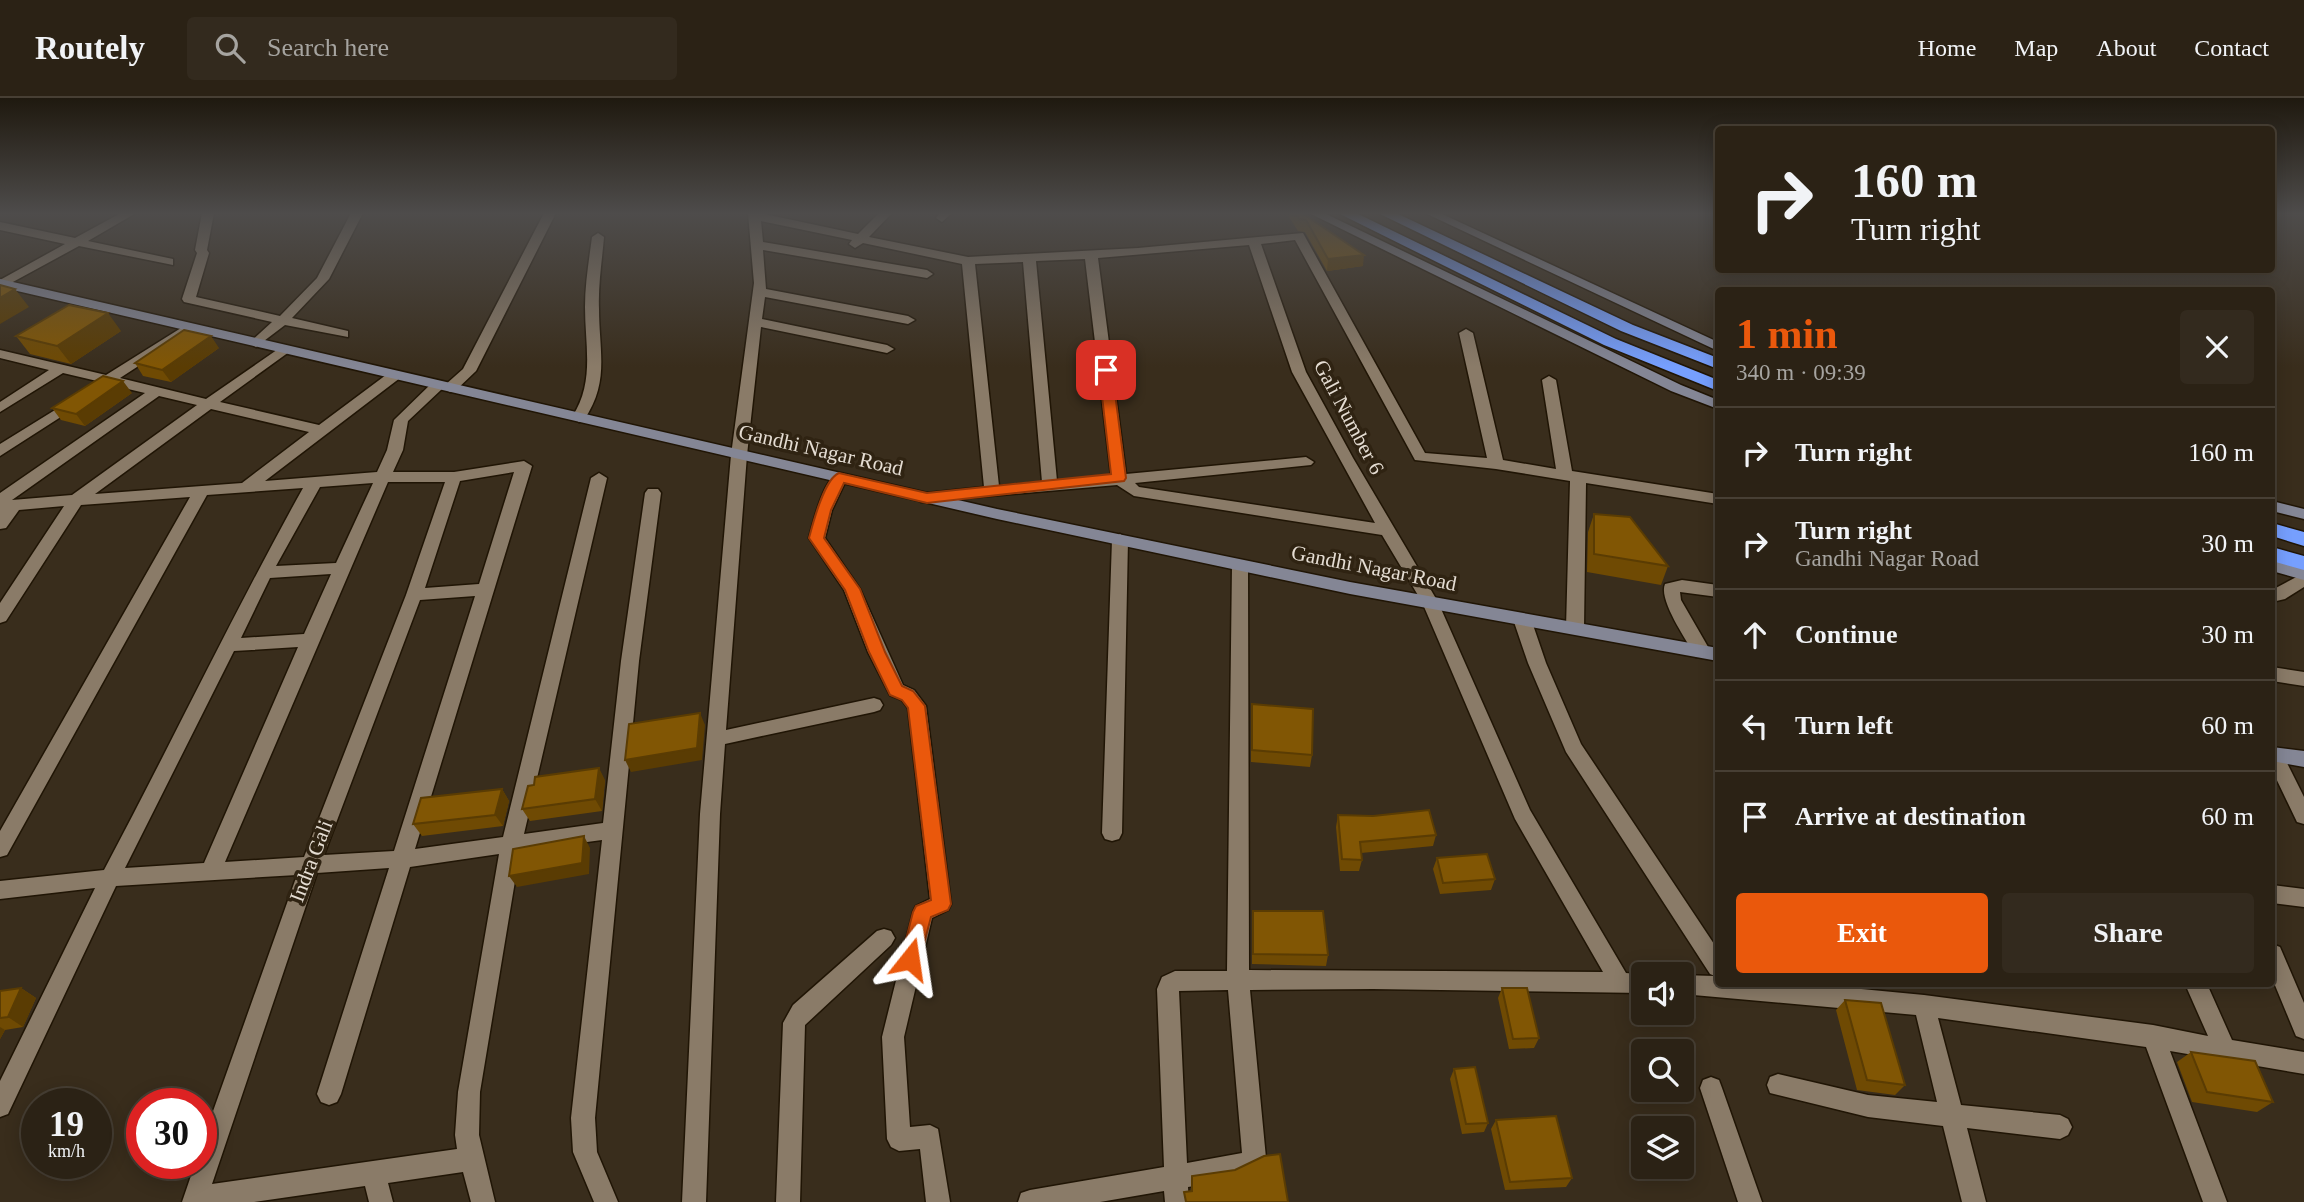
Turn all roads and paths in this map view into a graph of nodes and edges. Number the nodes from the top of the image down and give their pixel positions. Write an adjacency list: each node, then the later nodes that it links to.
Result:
1 (37, 265): 18 (street)
2 (200, 265): 22 (street)
3 (330, 265): 22 (street)
4 (524, 265): 40 (street)
5 (596, 265): 45 (street)
6 (758, 265): 19 (street)
7 (867, 265): 17 (street)
8 (968, 265): 61 (street)
9 (1030, 265): 58 (street)
10 (1092, 265): 56 (street)
11 (1262, 265): 70 (street, Gali Number 6)
12 (1315, 265): 50 (street)
13 (1421, 265): 43 (street)
14 (1451, 265): 39 (highway)
15 (1493, 265): 34 (highway)
16 (1542, 265): 30 (street)
17 (927, 275)
18 (1, 284): 20 (street, Gandhi Nagar Road)
19 (759, 292): 23 (street); 24 (street)
20 (95, 305): 21 (street); 25 (street, Gandhi Nagar Road)
21 (74, 318)
22 (281, 320): 27 (street); 28 (street)
23 (908, 320)
24 (757, 322): 32 (street); 48 (street)
25 (189, 327): 28 (street, Gandhi Nagar Road); 37 (street)
26 (1466, 333): 50 (street)
27 (344, 334)
28 (256, 343): 31 (street, Gandhi Nagar Road)
29 (32, 344): 33 (street)
30 (1715, 345)
31 (284, 349): 36 (street, Gandhi Nagar Road); 42 (street)
32 (887, 349)
33 (4, 358): 35 (street)
34 (1715, 364)
35 (60, 369): 37 (street); 44 (street)
36 (395, 375): 40 (street, Gandhi Nagar Road); 46 (street)
37 (107, 380): 41 (street); 47 (street)
38 (1549, 380): 53 (street)
39 (1715, 385)
40 (444, 386): 45 (street, Gandhi Nagar Road); 51 (street)
41 (156, 392): 42 (street); 66 (street)
42 (209, 404): 46 (street); 65 (street)
43 (1715, 404)
44 (0, 408)
45 (579, 417): 48 (street, Gandhi Nagar Road)
46 (323, 431): 59 (street)
47 (0, 451)
48 (739, 455): 55 (street, Gandhi Nagar Road); 95 (street)
49 (1306, 462): 56 (street)
50 (1496, 464): 53 (street)
51 (383, 477): 52 (street); 57 (street); 78 (street)
52 (454, 477): 81 (street); 83 (street, Indra Gali)
53 (1572, 477): 64 (street); 88 (street)
54 (599, 478): 102 (street)
55 (839, 478): 63 (street, Gandhi Nagar Road); 142 (street)
56 (1119, 478): 58 (street); 70 (street)
57 (314, 483): 59 (street); 79 (street)
58 (1050, 485): 61 (street)
59 (245, 488): 60 (street)
60 (202, 491): 65 (street); 103 (street)
61 (992, 491): 63 (street)
62 (653, 493): 100 (street)
63 (927, 498): 72 (street, Gandhi Nagar Road)
64 (1715, 499)
65 (76, 500): 66 (street); 86 (street)
66 (5, 504): 69 (street)
67 (2275, 507): 68 (street)
68 (2304, 514)
69 (0, 524)
70 (1387, 530): 85 (street, Gali Number 6)
71 (2275, 531): 73 (highway)
72 (1120, 540): 76 (street, Gandhi Nagar Road); 101 (street)
73 (2304, 540)
74 (2275, 555): 75 (highway)
75 (2304, 563)
76 (1240, 565): 85 (street, Gandhi Nagar Road); 114 (street)
77 (2275, 566): 80 (street)
78 (341, 568): 79 (street); 89 (street)
79 (264, 573): 90 (street)
80 (2304, 577): 84 (street)
81 (488, 589): 83 (street); 104 (street)
82 (1715, 591): 91 (street)
83 (414, 595): 105 (street, Indra Gali)
84 (2275, 596)
85 (1430, 602): 87 (street, Gandhi Nagar Road); 115 (street, Gali Number 6)
86 (0, 617)
87 (1522, 619): 88 (street, Gandhi Nagar Road); 113 (street)
88 (1574, 628): 91 (street, Gandhi Nagar Road)
89 (310, 640): 90 (street); 106 (street)
90 (227, 646): 107 (street)
91 (1710, 653)
92 (2275, 674): 93 (street)
93 (2304, 679)
94 (874, 705): 95 (street)
95 (716, 739): 140 (street)
96 (2275, 754): 97 (street)
97 (2304, 759)
98 (2275, 760): 99 (street)
99 (2304, 816)
100 (614, 830): 102 (street); 139 (street)
101 (1112, 833)
102 (511, 845): 104 (street); 132 (street)
103 (0, 849)
104 (402, 859): 105 (street); 128 (street)
105 (309, 865): 106 (street); 136 (street, Indra Gali)
106 (211, 871): 107 (street)
107 (110, 878): 108 (street); 129 (street)
108 (0, 891)
109 (2275, 894): 110 (street)
110 (2304, 898)
111 (884, 938): 141 (street)
112 (2275, 961): 122 (street)
113 (1715, 962)
114 (1238, 979): 115 (street); 134 (street); 134 (street)
115 (1620, 982): 116 (street)
116 (1631, 982)
117 (1694, 984): 118 (street)
118 (1715, 985)
119 (1750, 987): 121 (street)
120 (2197, 987): 124 (street)
121 (1924, 1005): 123 (street); 130 (street)
122 (2304, 1030)
123 (2152, 1036): 124 (street); 147 (street)
124 (2225, 1049): 125 (street)
125 (2304, 1063)
126 (1778, 1085): 130 (street)
127 (1711, 1088): 145 (street)
128 (329, 1094)
129 (0, 1106)
130 (1951, 1114): 131 (street); 146 (street)
131 (2060, 1127)
132 (471, 1159): 133 (street); 138 (street)
133 (374, 1173): 135 (street); 137 (street)
134 (1174, 1176): 143 (street); 144 (street)
135 (292, 1194): 136 (street)
136 (195, 1200)
137 (381, 1202)
138 (483, 1202)
139 (606, 1202)
140 (694, 1202)
141 (788, 1202)
142 (938, 1202)
143 (1030, 1202)
144 (1177, 1202)
145 (1750, 1202)
146 (1974, 1202)
147 (2215, 1202)

